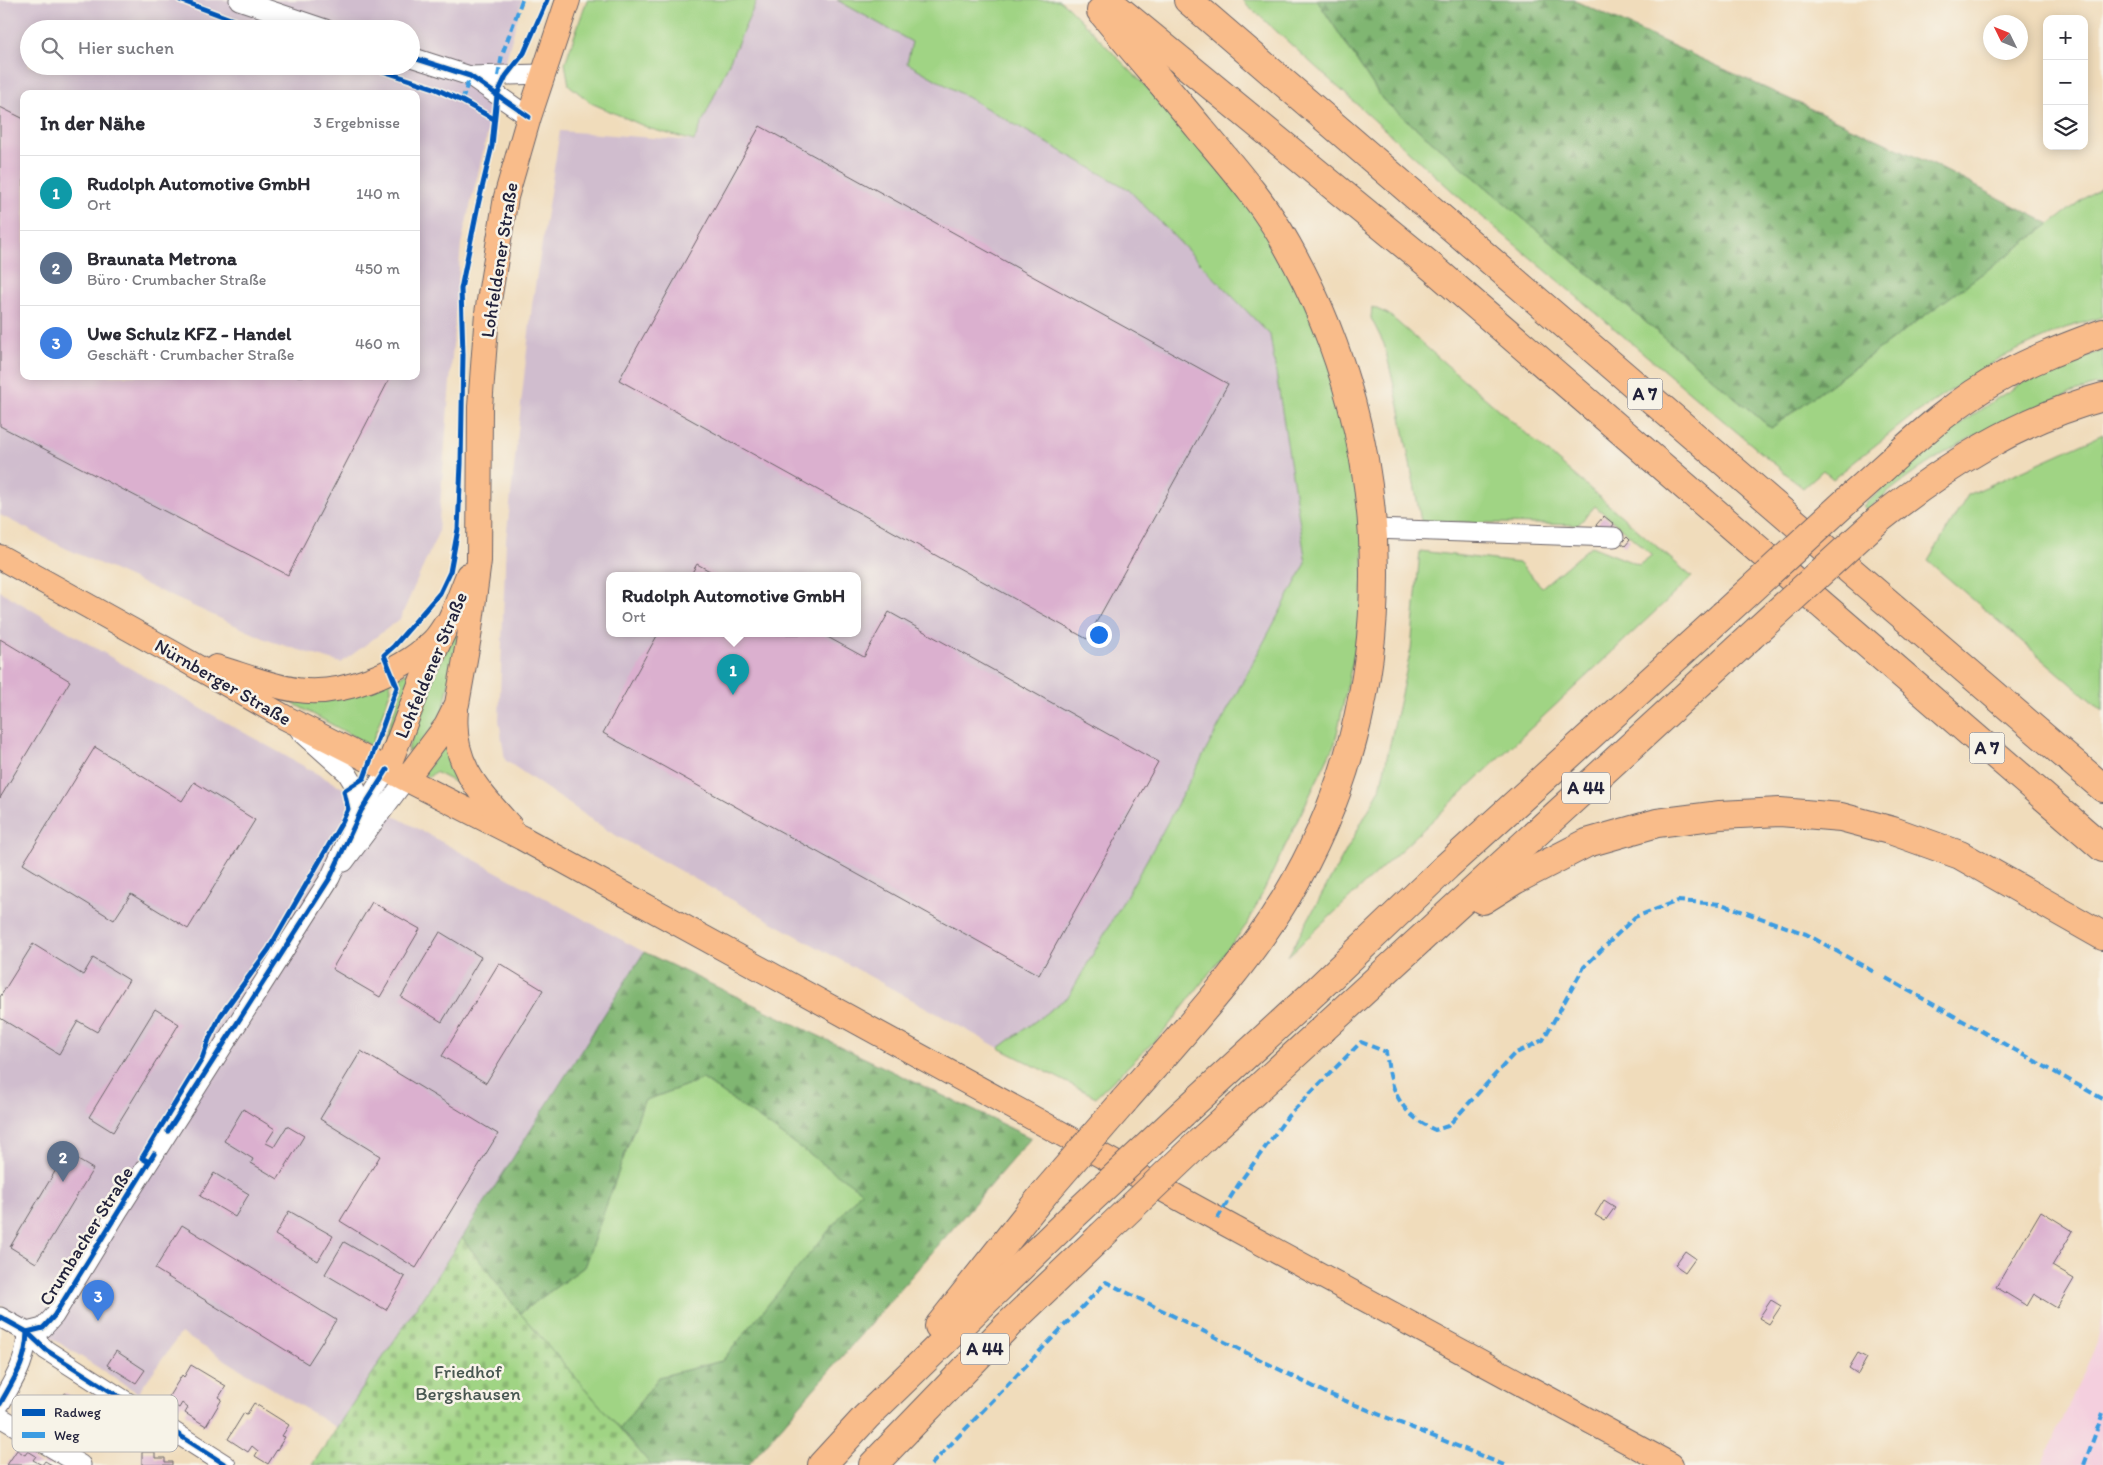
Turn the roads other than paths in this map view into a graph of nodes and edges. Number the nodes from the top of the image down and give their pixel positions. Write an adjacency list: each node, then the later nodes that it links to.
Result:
1 (239, 0): 6 (street)
2 (568, 0): 8 (main road, Lohfeldener Straße)
3 (1092, 0): 14 (highway)
4 (1107, 0): 25 (highway, A 7)
5 (1188, 0): 22 (highway, A 7)
6 (298, 20)
7 (420, 60): 9 (street)
8 (542, 74): 9 (street); 10 (main road, Lohfeldener Straße)
9 (470, 76): 10 (street)
10 (529, 116): 13 (main road, Lohfeldener Straße)
11 (2103, 333): 34 (highway, bridge)
12 (2103, 396): 28 (highway, A 44, bridge)
13 (479, 529): 17 (main road, Lohfeldener Straße); 19 (main road, Lohfeldener Straße)
14 (1373, 529): 15 (street); 34 (highway, bridge)
15 (1614, 537)
16 (0, 557): 18 (main road, Nürnberger Straße)
17 (446, 625): 18 (main road); 21 (main road, Lohfeldener Straße)
18 (171, 652): 20 (main road, Nürnberger Straße)
19 (457, 704): 21 (main road, Lohfeldener Straße); 24 (main road)
20 (286, 718): 21 (main road, Nürnberger Straße); 23 (street)
21 (397, 774): 23 (street, Crumbacher Straße); 24 (main road, Nürnberger Straße); 26 (street, Crumbacher Straße)
22 (2103, 788)
23 (361, 811): 26 (street, Crumbacher Straße)
24 (522, 838): 42 (main road, Nürnberger Straße)
25 (2103, 848)
26 (330, 878): 30 (street, Crumbacher Straße)
27 (2103, 936): 28 (highway)
28 (1422, 939): 41 (highway, A 44, bridge)
29 (0, 1317): 30 (street)
30 (27, 1332): 31 (street); 32 (street)
31 (116, 1395)
32 (0, 1404)
33 (0, 1417): 35 (street)
34 (866, 1417): 40 (highway)
35 (12, 1424)
36 (178, 1434): 39 (street)
37 (59, 1452): 38 (street)
38 (81, 1465)
39 (226, 1465)
40 (822, 1465)
41 (873, 1465)
42 (1671, 1465)

